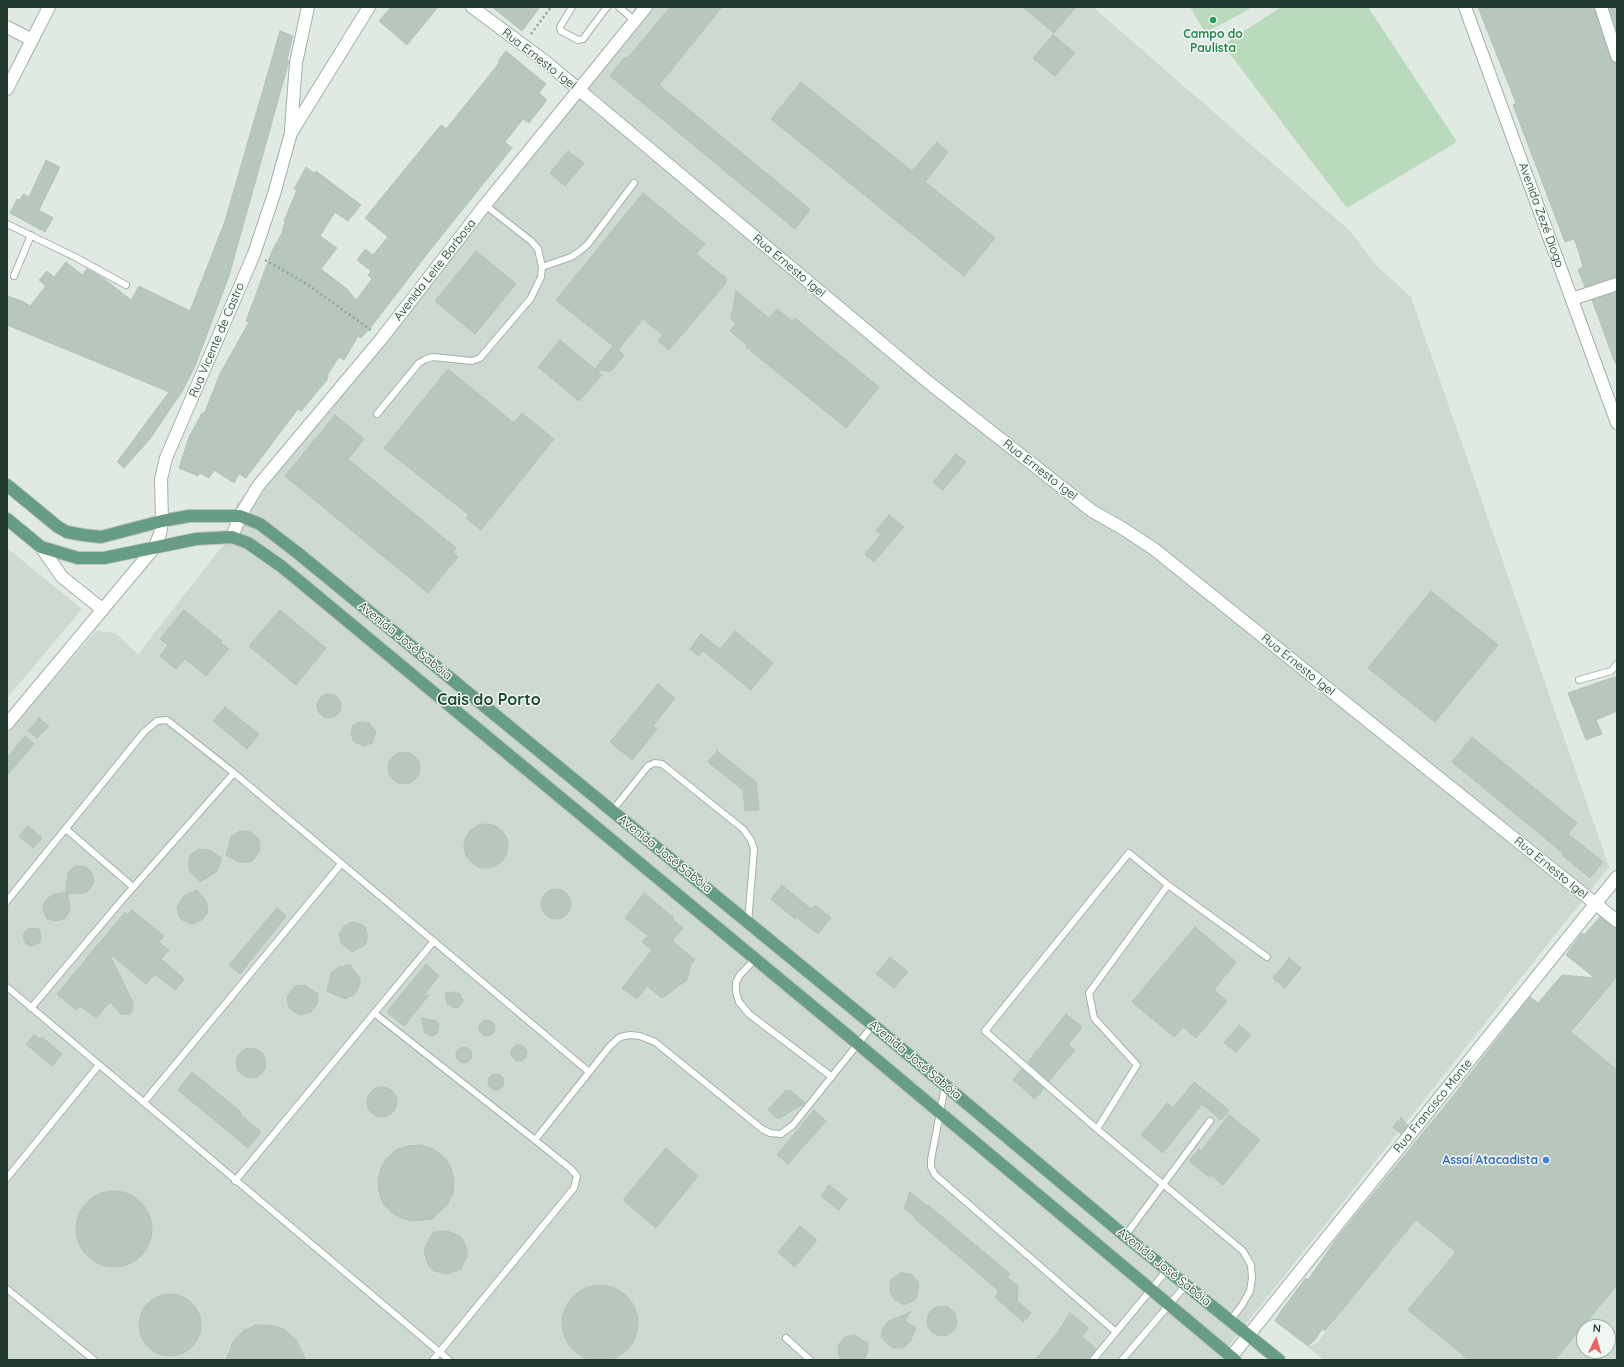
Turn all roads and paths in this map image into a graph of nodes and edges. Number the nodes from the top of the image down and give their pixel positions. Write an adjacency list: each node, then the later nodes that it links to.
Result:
1 (49, 7): 14 (street)
2 (308, 7): 19 (street, Rua Vicente de Castro)
3 (369, 7): 19 (street, Rua Vicente de Castro)
4 (472, 7): 15 (street, Rua Ernesto Igel)
5 (551, 7): 15 (path)
6 (572, 7): 7 (lane)
7 (607, 7)
8 (619, 7): 12 (lane)
9 (646, 7): 12 (street, Avenida Leite Barbosa)
10 (1465, 7): 29 (street, Avenida Zezé Diogo)
11 (1601, 7): 16 (street)
12 (635, 21): 18 (street, Avenida Leite Barbosa)
13 (7, 27): 14 (street)
14 (32, 40): 17 (street)
15 (522, 45): 18 (street, Rua Ernesto Igel)
16 (1617, 56)
17 (7, 89)
18 (578, 90): 21 (street, Avenida Leite Barbosa); 52 (street, Rua Ernesto Igel)
19 (291, 133): 24 (street, Rua Vicente de Castro)
20 (634, 183): 25 (lane)
21 (485, 205): 25 (lane); 30 (street, Avenida Leite Barbosa)
22 (7, 224): 23 (lane)
23 (31, 235): 26 (lane); 28 (lane)
24 (254, 254): 30 (path); 36 (street, Rua Vicente de Castro)
25 (542, 267): 31 (lane)
26 (14, 276)
27 (1617, 284): 29 (street)
28 (126, 286)
29 (1572, 299): 32 (street, Avenida Zezé Diogo)
30 (382, 338): 34 (street, Avenida Leite Barbosa)
31 (377, 414)
32 (1617, 423)
33 (7, 485): 36 (main road, Avenida José Sabóia)
34 (240, 516): 36 (main road, Avenida José Sabóia); 37 (street, Avenida Leite Barbosa); 45 (main road, Avenida José Sabóia)
35 (7, 519): 38 (main road, Avenida José Sabóia)
36 (162, 520): 39 (street, Rua Vicente de Castro)
37 (232, 537): 39 (main road, Avenida José Sabóia); 57 (main road, Avenida José Sabóia)
38 (41, 546): 39 (main road, Avenida José Sabóia); 40 (street)
39 (154, 548): 40 (street)
40 (102, 609): 43 (street)
41 (1617, 664): 42 (lane)
42 (1579, 680)
43 (7, 724)
44 (234, 773): 46 (lane); 47 (lane); 50 (lane)
45 (612, 811): 54 (main road, Avenida José Sabóia); 54 (lane)
46 (66, 829): 50 (lane); 51 (lane)
47 (341, 864): 55 (lane); 67 (lane)
48 (1617, 877): 52 (street, Rua Francisco Monte)
49 (1168, 885): 56 (lane); 70 (lane); 70 (lane)
50 (134, 887): 59 (lane)
51 (7, 901)
52 (1596, 905): 53 (street, Rua Ernesto Igel); 83 (street, Rua Francisco Monte)
53 (1617, 921)
54 (748, 923): 61 (main road, Avenida José Sabóia)
55 (434, 941): 60 (lane); 64 (lane)
56 (1267, 956)
57 (755, 959): 62 (main road, Avenida José Sabóia); 65 (lane)
58 (7, 987): 59 (lane)
59 (31, 1008): 63 (lane)
60 (374, 1013): 71 (lane); 73 (lane)
61 (873, 1025): 62 (lane); 66 (main road, Avenida José Sabóia)
62 (858, 1044): 65 (lane); 68 (main road, Avenida José Sabóia)
63 (99, 1065): 67 (lane); 72 (lane)
64 (588, 1071): 65 (lane); 71 (lane)
65 (832, 1077)
66 (945, 1086): 68 (lane); 75 (main road, Avenida José Sabóia)
67 (144, 1102): 73 (lane)
68 (941, 1114): 79 (main road, Avenida José Sabóia); 82 (lane)
69 (1210, 1121): 74 (lane)
70 (1097, 1129): 74 (lane)
71 (535, 1140): 85 (lane)
72 (7, 1177)
73 (235, 1181): 85 (lane)
74 (1163, 1184): 75 (lane); 81 (lane)
75 (1125, 1236): 76 (main road, Avenida José Sabóia)
76 (1167, 1270): 77 (main road, Avenida José Sabóia); 79 (lane)
77 (1186, 1285): 80 (lane); 81 (main road, Avenida José Sabóia)
78 (7, 1289): 87 (lane)
79 (1150, 1290): 80 (main road, Avenida José Sabóia); 82 (lane)
80 (1168, 1306): 86 (main road, Avenida José Sabóia); 92 (lane)
81 (1230, 1321): 83 (main road, Avenida José Sabóia)
82 (1116, 1332): 91 (lane)
83 (1248, 1334): 86 (street, Rua Francisco Monte); 93 (main road, Avenida José Sabóia)
84 (786, 1338): 90 (lane)
85 (439, 1352): 88 (lane); 89 (lane)
86 (1233, 1358)
87 (89, 1359)
88 (433, 1360)
89 (449, 1360)
90 (810, 1360)
91 (1093, 1360)
92 (1122, 1360)
93 (1279, 1360)

